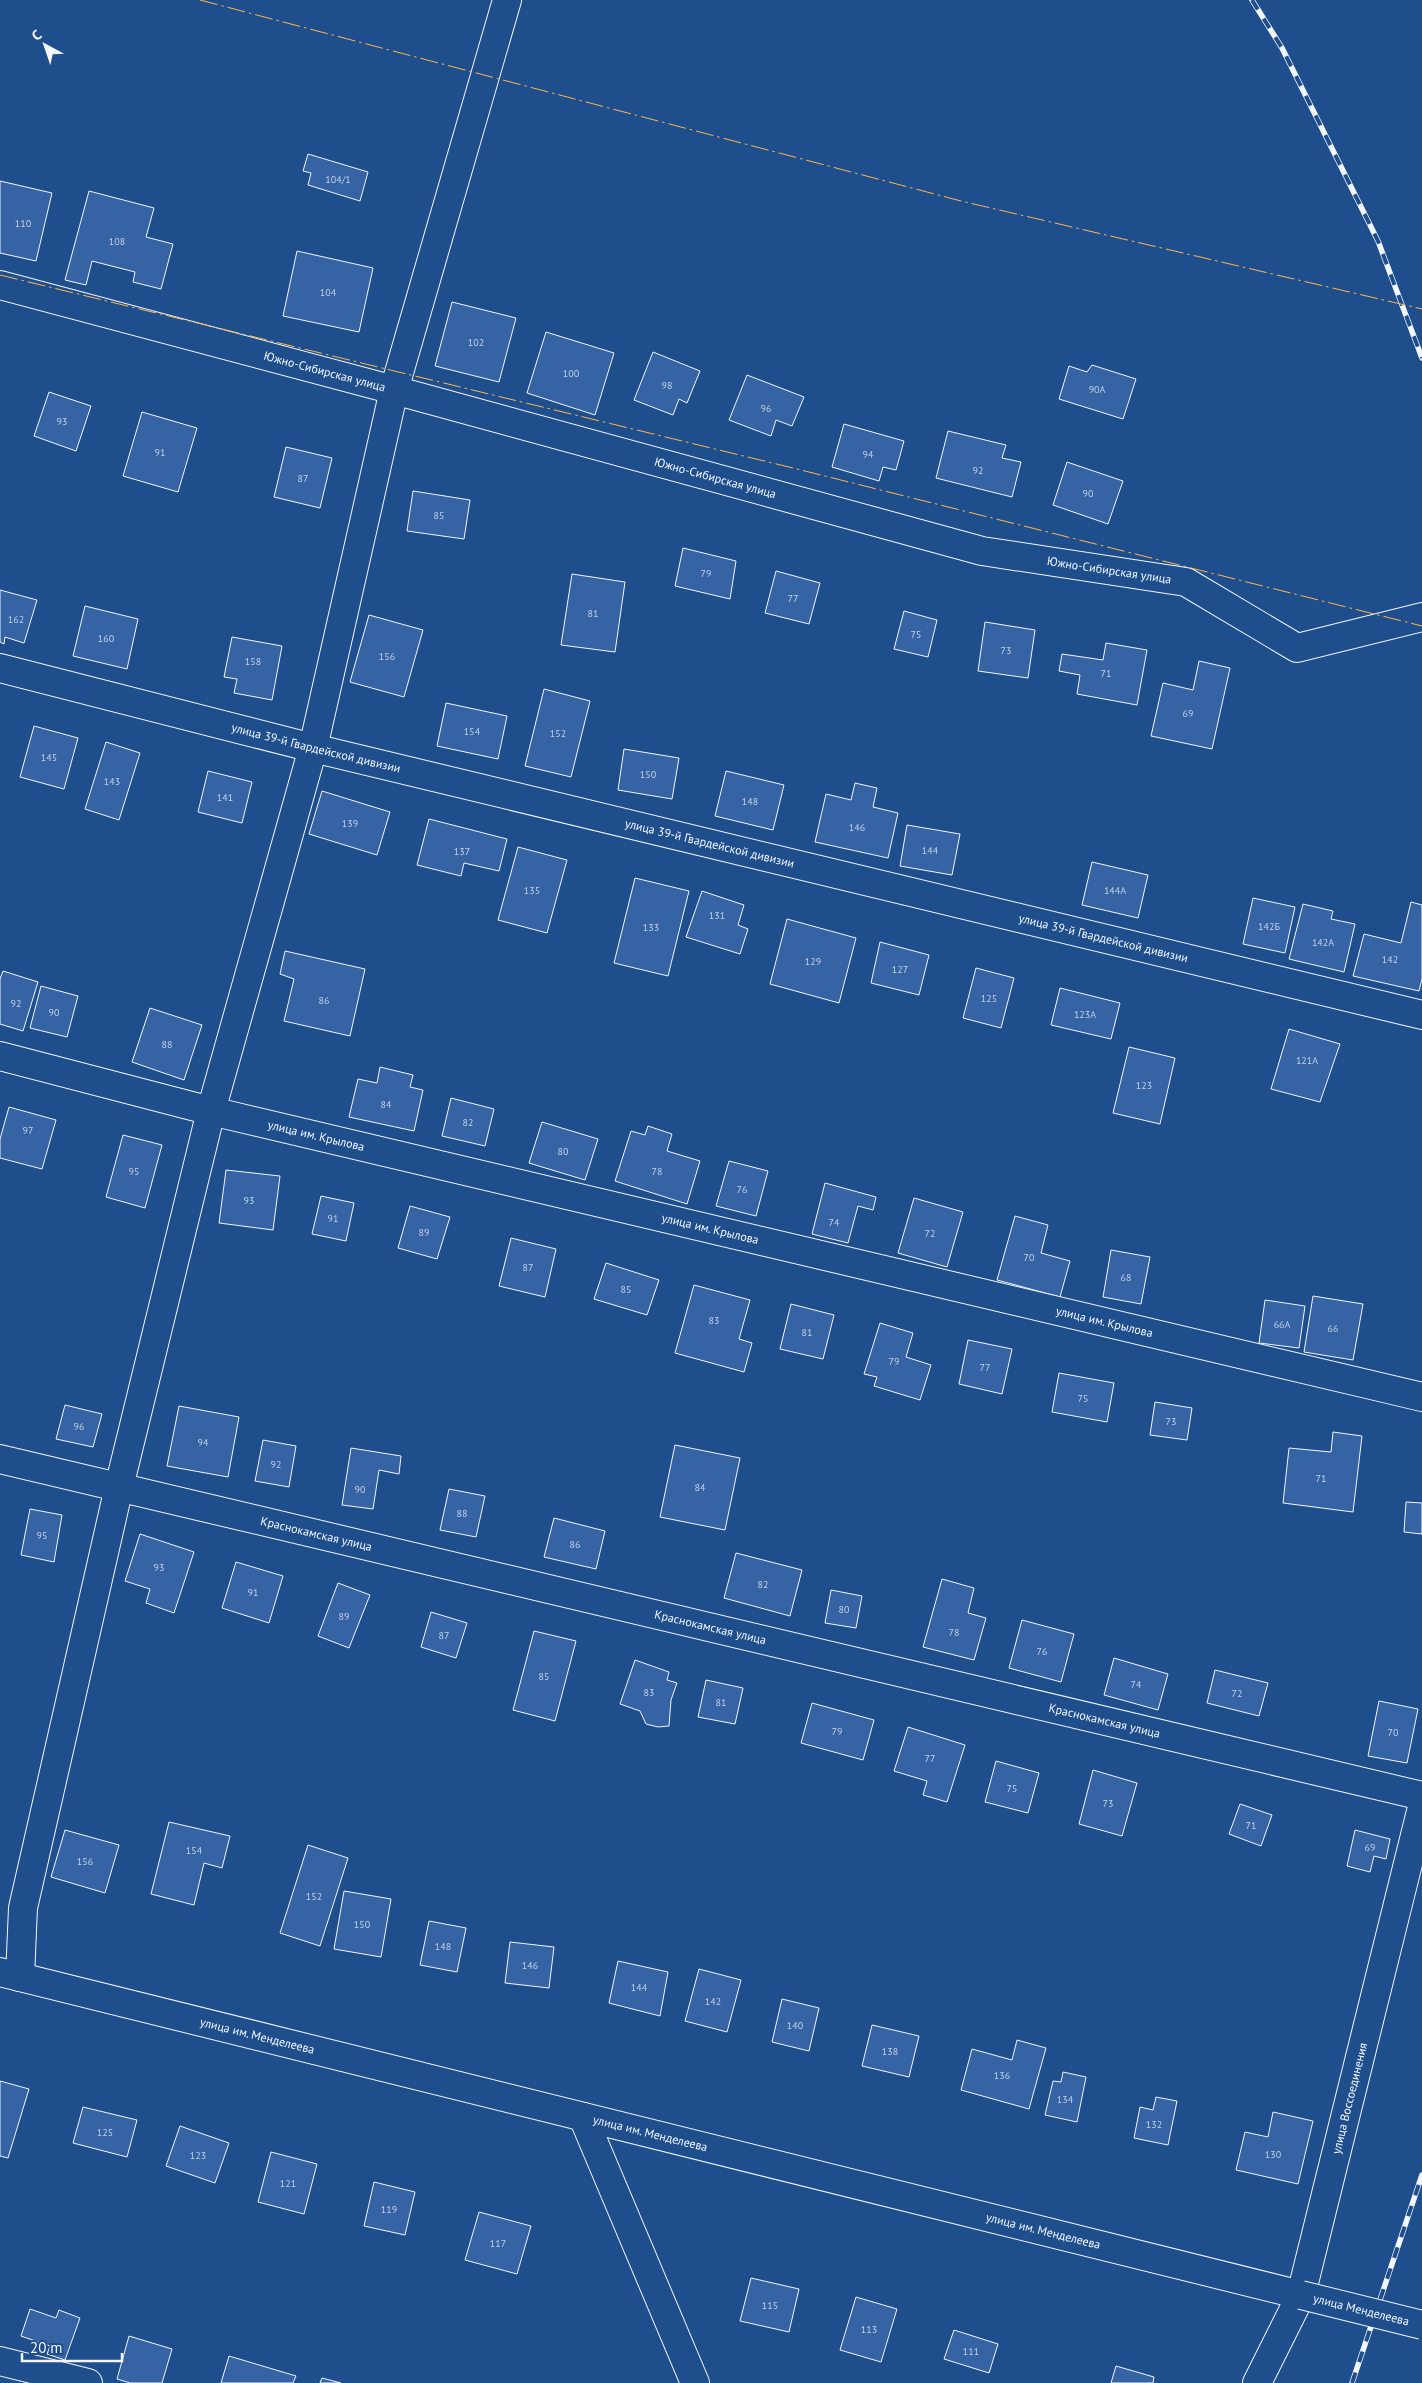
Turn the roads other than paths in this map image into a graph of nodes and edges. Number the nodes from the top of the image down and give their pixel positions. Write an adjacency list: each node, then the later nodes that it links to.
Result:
1 (507, 0): 3 (street)
2 (0, 285): 3 (street, Южно-Сибирская улица)
3 (394, 390): 4 (street, Южно-Сибирская улица); 6 (street)
4 (1422, 617)
5 (0, 668): 6 (street, улица 39-й Гвардейской дивизии)
6 (313, 748): 7 (street, улица 39-й Гвардейской дивизии); 9 (street)
7 (1422, 1015)
8 (0, 1056): 9 (street, улица им. Крылова)
9 (211, 1111): 10 (street, улица им. Крылова); 12 (street)
10 (1422, 1397)
11 (0, 1459): 12 (street, Краснокамская улица)
12 (119, 1487): 13 (street, Краснокамская улица); 15 (street)
13 (1422, 1796)
14 (1422, 1807): 17 (street, улица Воссоединения)
15 (10, 1975): 16 (street, улица им. Менделеева)
16 (583, 2117): 17 (street, улица им. Менделеева); 21 (street)
17 (1301, 2295): 18 (street, улица Менделеева, bridge); 22 (street, улица Воссоединения)
18 (1422, 2325)
19 (0, 2361): 20 (street)
20 (88, 2383)
21 (695, 2383)
22 (1257, 2383)

